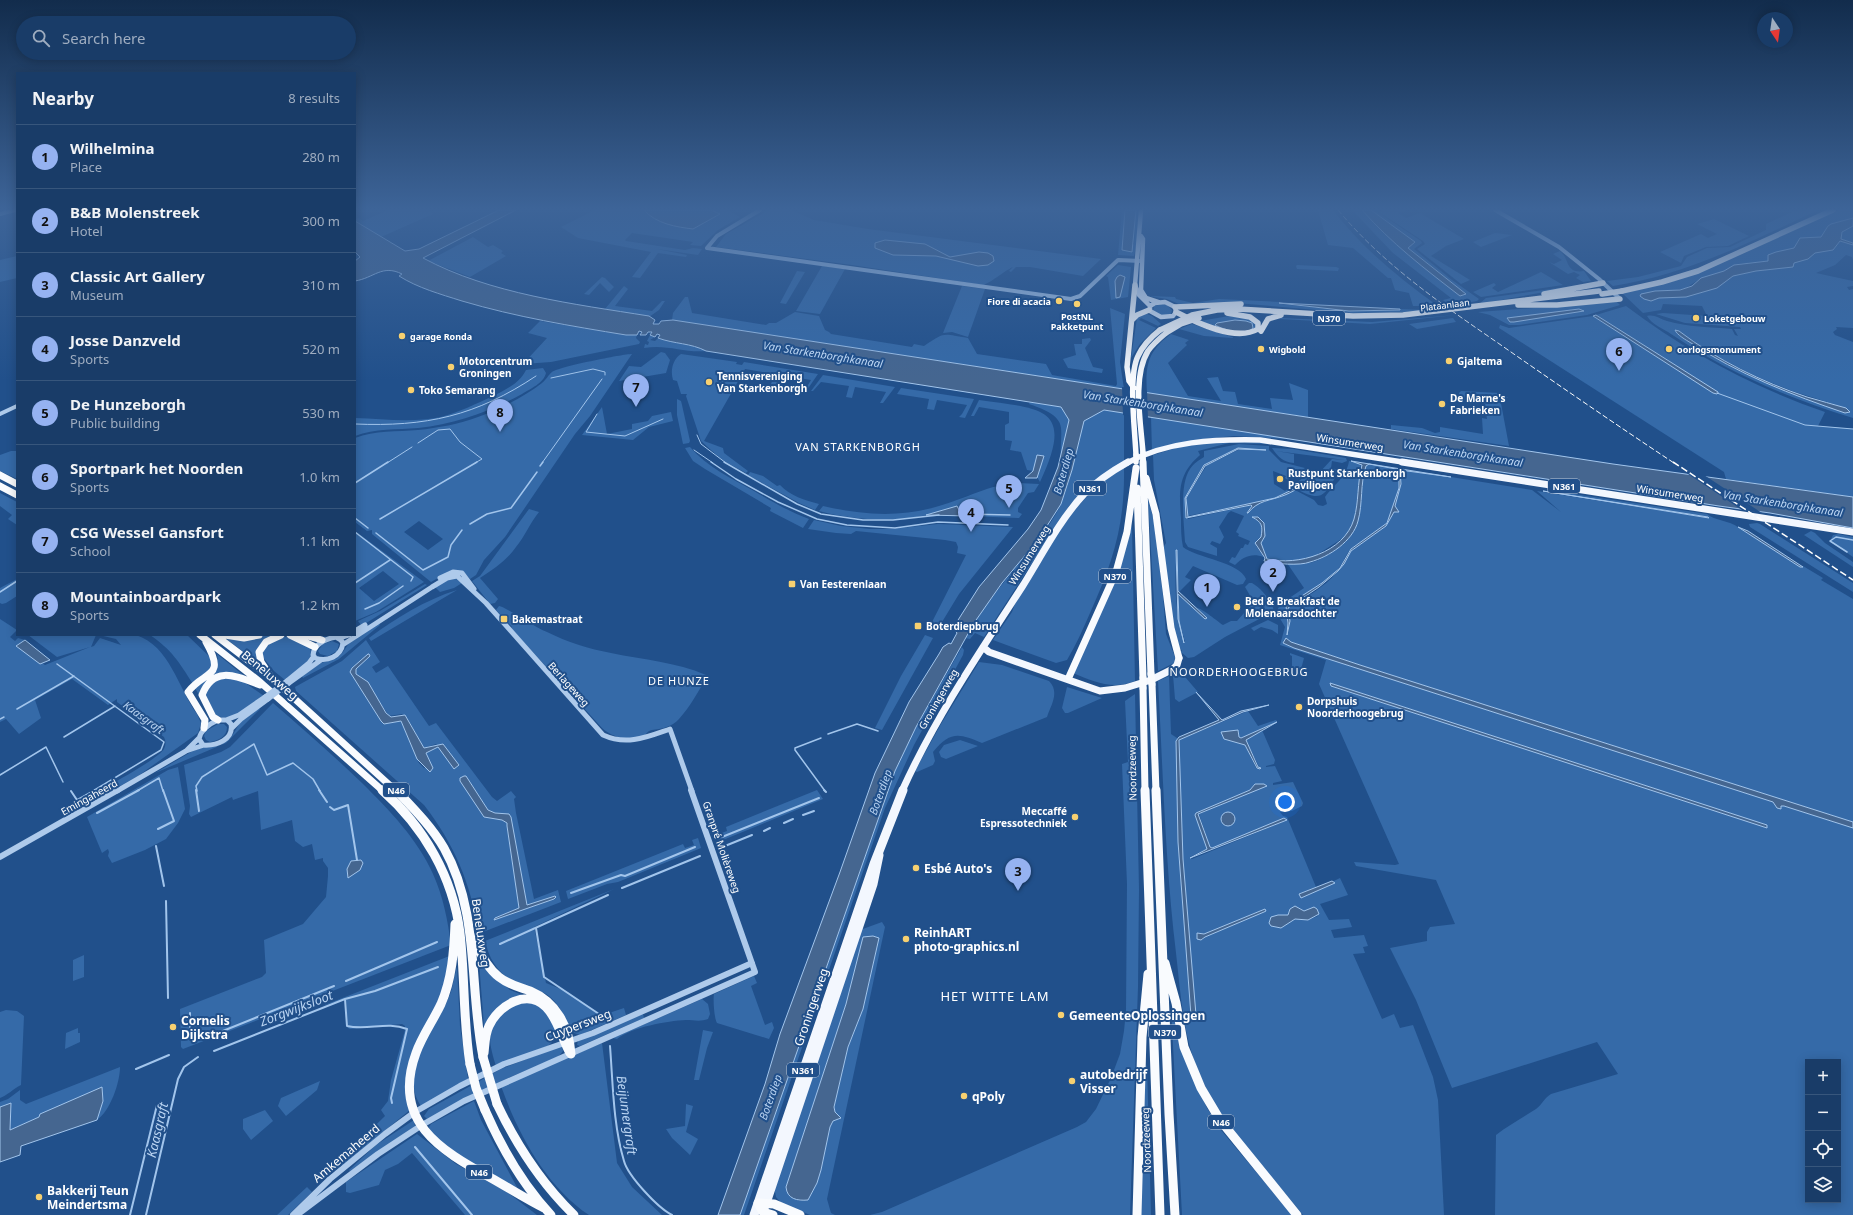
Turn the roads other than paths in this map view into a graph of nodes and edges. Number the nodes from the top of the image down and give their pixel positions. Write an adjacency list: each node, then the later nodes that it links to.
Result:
1 (842, 267): 2 (street)
2 (1111, 267)
3 (1138, 267): 9 (main road)
4 (1139, 267): 12 (main road)
5 (1583, 267): 8 (street)
6 (1697, 267): 10 (highway, Plataanlaan / N370)
7 (1708, 267): 10 (highway, Plataanlaan / N370)
8 (1603, 284): 11 (street); 13 (highway, N370)
9 (1135, 285): 14 (main road); 19 (highway, N370)
10 (1620, 289): 13 (highway, Plataanlaan / N370, bridge)
11 (1620, 299): 13 (highway, N370)
12 (1158, 302): 14 (main road); 15 (main road)
13 (1516, 303): 17 (highway, Plataanlaan / N370); 18 (highway, Plataanlaan / N370)
14 (1150, 308): 15 (main road); 19 (highway)
15 (1175, 312): 16 (highway, N370); 17 (highway, N370); 18 (highway, N370)
16 (1228, 313): 18 (highway, Plataanlaan / N370); 21 (highway, Plataanlaan / N370, bridge)
17 (1321, 314): 20 (highway, Plataanlaan / N370, bridge)
18 (1281, 315)
19 (1132, 320): 22 (highway, N370)
20 (1160, 330): 22 (highway, Noordzeeweg / N370)
21 (1166, 333): 22 (highway, Noordzeeweg / N370)
22 (1134, 382): 27 (highway, Noordzeeweg / N370); 27 (highway, Noordzeeweg / N370)
23 (16, 406): 25 (street)
24 (16, 406): 26 (street)
25 (0, 411)
26 (0, 414)
27 (1138, 425): 28 (highway, Noordzeeweg / N370)
28 (1140, 461): 50 (highway, N370); 52 (highway, N370); 67 (highway, Noordzeeweg / N370, bridge); 68 (highway, Noordzeeweg / N370, bridge)
29 (0, 475): 30 (highway)
30 (16, 483)
31 (1, 487): 32 (highway)
32 (16, 495)
33 (1853, 532): 48 (main road, Winsumerweg / N361)
34 (475, 592): 35 (street, Berlageweg); 46 (street, Berlageweg); 60 (street, Berlageweg)
35 (356, 630)
36 (202, 636): 55 (highway, Beneluxweg / N46); 58 (highway, N46)
37 (216, 636): 53 (highway, Beneluxweg / N46)
38 (232, 636): 39 (highway)
39 (254, 636)
40 (279, 636): 53 (highway, N46)
41 (292, 636): 47 (highway)
42 (308, 636): 45 (highway)
43 (346, 636): 44 (street)
44 (340, 638): 45 (street); 46 (street)
45 (322, 640): 47 (street)
46 (344, 644): 51 (street)
47 (315, 647): 49 (street)
48 (983, 647): 52 (main road); 76 (main road, Groningerweg / N361)
49 (314, 656): 51 (street); 54 (street)
50 (1179, 658): 52 (main road)
51 (321, 660): 54 (street)
52 (1068, 679)
53 (274, 680): 66 (highway, Beneluxweg / N46)
54 (288, 682): 56 (street, bridge)
55 (266, 687): 57 (highway, N46); 65 (highway, Beneluxweg / N46)
56 (267, 698): 57 (street); 59 (street)
57 (222, 720): 58 (street); 59 (street)
58 (204, 728): 61 (street)
59 (232, 728): 62 (street)
60 (670, 729): 69 (street, Granpré Molièreweg)
61 (199, 738): 62 (street); 63 (street, Emingaheerd)
62 (204, 745): 63 (street, Emingaheerd)
63 (186, 752): 64 (street, Emingaheerd)
64 (0, 857)
65 (455, 910): 74 (highway, N46); 77 (highway, Beneluxweg / N46, bridge)
66 (470, 931): 71 (highway, N46); 73 (highway, Beneluxweg / N46)
67 (1151, 948): 82 (highway, N370); 83 (highway, Noordzeeweg / N370)
68 (1161, 949): 84 (highway, Noordzeeweg / N370); 85 (highway, N46)
69 (752, 963): 70 (street, Granpré Molièreweg); 71 (street, Cuypersweg)
70 (755, 972): 72 (street, Cuypersweg)
71 (568, 1042): 72 (highway, N46); 73 (highway, N46); 74 (street, Cuypersweg)
72 (571, 1054): 75 (street, Cuypersweg)
73 (483, 1057): 80 (highway, Beneluxweg / N46, bridge)
74 (415, 1112): 75 (highway, N46); 78 (street, Amkemaheerd)
75 (422, 1125): 77 (highway, N46); 79 (street, Amkemaheerd)
76 (763, 1210): 81 (highway)
77 (548, 1212)
78 (293, 1215)
79 (297, 1215)
80 (574, 1215)
81 (800, 1215)
82 (1137, 1215)
83 (1160, 1215)
84 (1175, 1215)
85 (1297, 1215)

